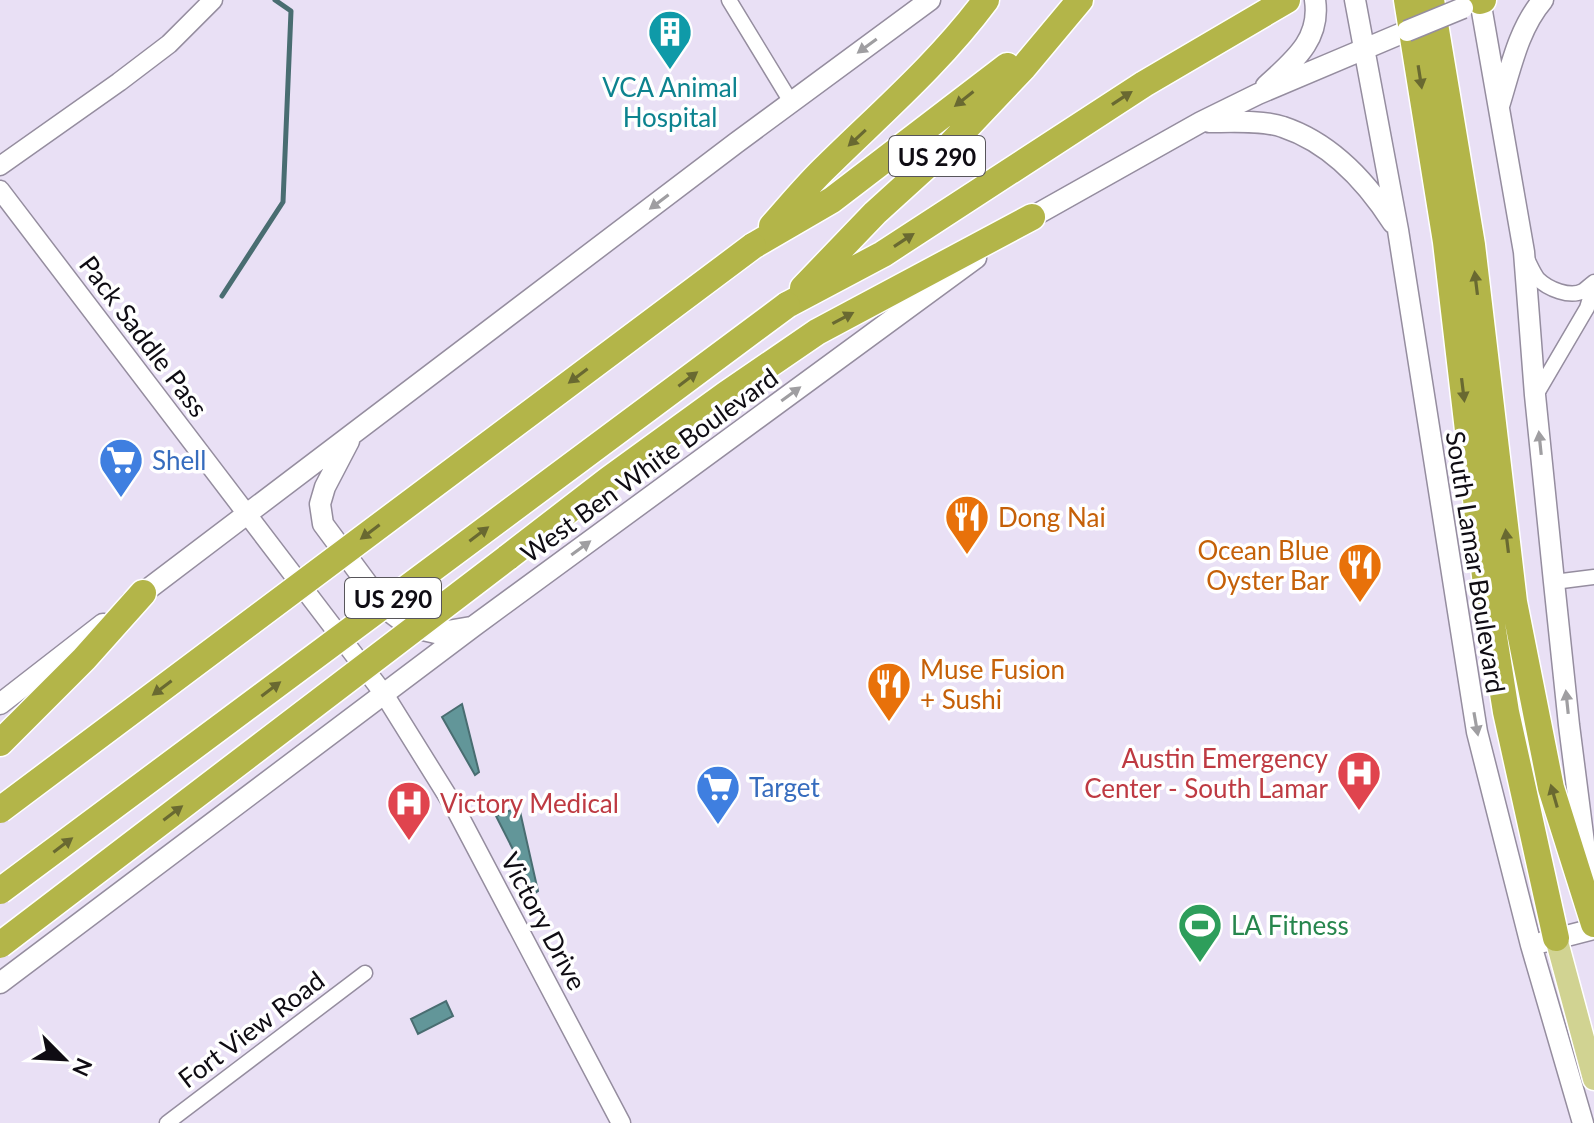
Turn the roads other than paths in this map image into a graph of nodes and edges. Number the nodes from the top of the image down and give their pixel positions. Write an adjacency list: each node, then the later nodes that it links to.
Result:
1 (213, 0): 19 (street)
2 (729, 0): 16 (street)
3 (930, 0): 16 (main road, one-way to 16)
4 (986, 0): 23 (highway, US 290, one-way to 23)
5 (1080, 0): 26 (highway, US 290)
6 (1093, 0): 23 (highway, one-way to 23)
7 (1287, 0): 26 (highway, one-way to 7)
8 (1315, 0): 15 (main road)
9 (1355, 0): 14 (main road, South Lamar Boulevard)
10 (1407, 0): 41 (highway, one-way to 41)
11 (1431, 0): 40 (highway, one-way to 11)
12 (1543, 0): 17 (main road)
13 (1477, 2): 14 (main road, West Ben White Boulevard, bridge); 17 (main road)
14 (1366, 48): 15 (main road, West Ben White Boulevard); 22 (main road, South Lamar Boulevard)
15 (1258, 94): 18 (main road, West Ben White Boulevard)
16 (791, 102): 28 (main road, one-way to 28)
17 (1498, 110): 24 (main road)
18 (1201, 122): 21 (main road, West Ben White Boulevard); 22 (main road)
19 (0, 166)
20 (0, 190): 29 (street, Pack Saddle Pass)
21 (1032, 217): 33 (main road, West Ben White Boulevard, one-way to 21); 42 (highway, one-way to 21, bridge)
22 (1398, 230): 41 (main road, South Lamar Boulevard, one-way to 41)
23 (753, 246): 37 (highway, US 290, one-way to 37, bridge)
24 (1524, 252): 25 (street); 27 (main road)
25 (1594, 283): 27 (street)
26 (787, 305): 38 (highway, US 290, one-way to 26, bridge)
27 (1535, 395): 31 (main road, one-way to 27)
28 (353, 434): 29 (main road); 33 (main road)
29 (247, 513): 32 (main road); 34 (street, Victory Drive)
30 (1594, 577): 31 (street)
31 (1554, 582): 39 (main road, one-way to 31)
32 (143, 593): 35 (main road); 36 (highway)
33 (474, 626): 34 (main road, West Ben White Boulevard)
34 (384, 694): 44 (main road, West Ben White Boulevard); 47 (street, Victory Drive)
35 (0, 704)
36 (0, 743)
37 (0, 810)
38 (0, 891)
39 (1594, 918)
40 (1594, 926): 41 (main road)
41 (1544, 941): 45 (main road); 48 (main road, South Lamar Boulevard)
42 (0, 945)
43 (365, 973): 46 (street, Fort View Road)
44 (0, 983)
45 (1594, 1079)
46 (167, 1123)
47 (621, 1123)
48 (1583, 1123)

